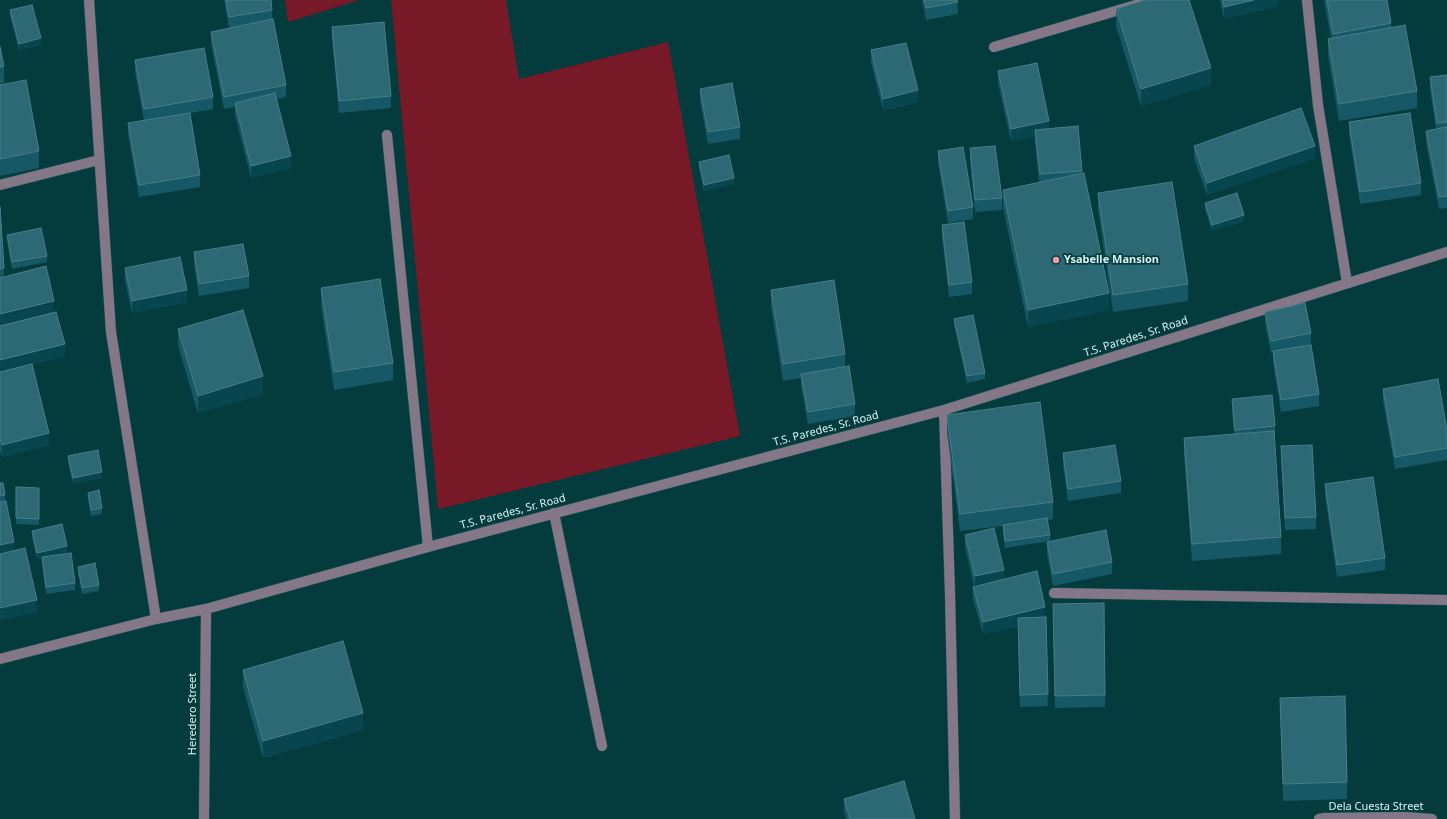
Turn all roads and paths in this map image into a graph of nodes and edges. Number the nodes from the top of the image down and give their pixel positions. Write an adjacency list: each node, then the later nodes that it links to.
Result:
1 (89, 0): 6 (street)
2 (1153, 0): 4 (street)
3 (1307, 0): 9 (street)
4 (994, 47)
5 (387, 135): 12 (street)
6 (99, 160): 7 (street); 16 (street)
7 (0, 185)
8 (1447, 252): 9 (street, T.S. Paredes, Sr. Road)
9 (1347, 283): 10 (street, T.S. Paredes, Sr. Road)
10 (944, 410): 11 (street, T.S. Paredes, Sr. Road); 20 (street)
11 (554, 513): 12 (street, T.S. Paredes, Sr. Road); 18 (street)
12 (428, 547): 15 (street, T.S. Paredes, Sr. Road)
13 (1054, 593): 14 (street)
14 (1447, 600)
15 (206, 609): 16 (street, T.S. Paredes, Sr. Road); 19 (street, Heredero Street)
16 (156, 619): 17 (street, T.S. Paredes, Sr. Road)
17 (0, 660)
18 (602, 746)
19 (204, 819)
20 (955, 819)
21 (1319, 819): 22 (street, Dela Cuesta Street)
22 (1432, 819)

